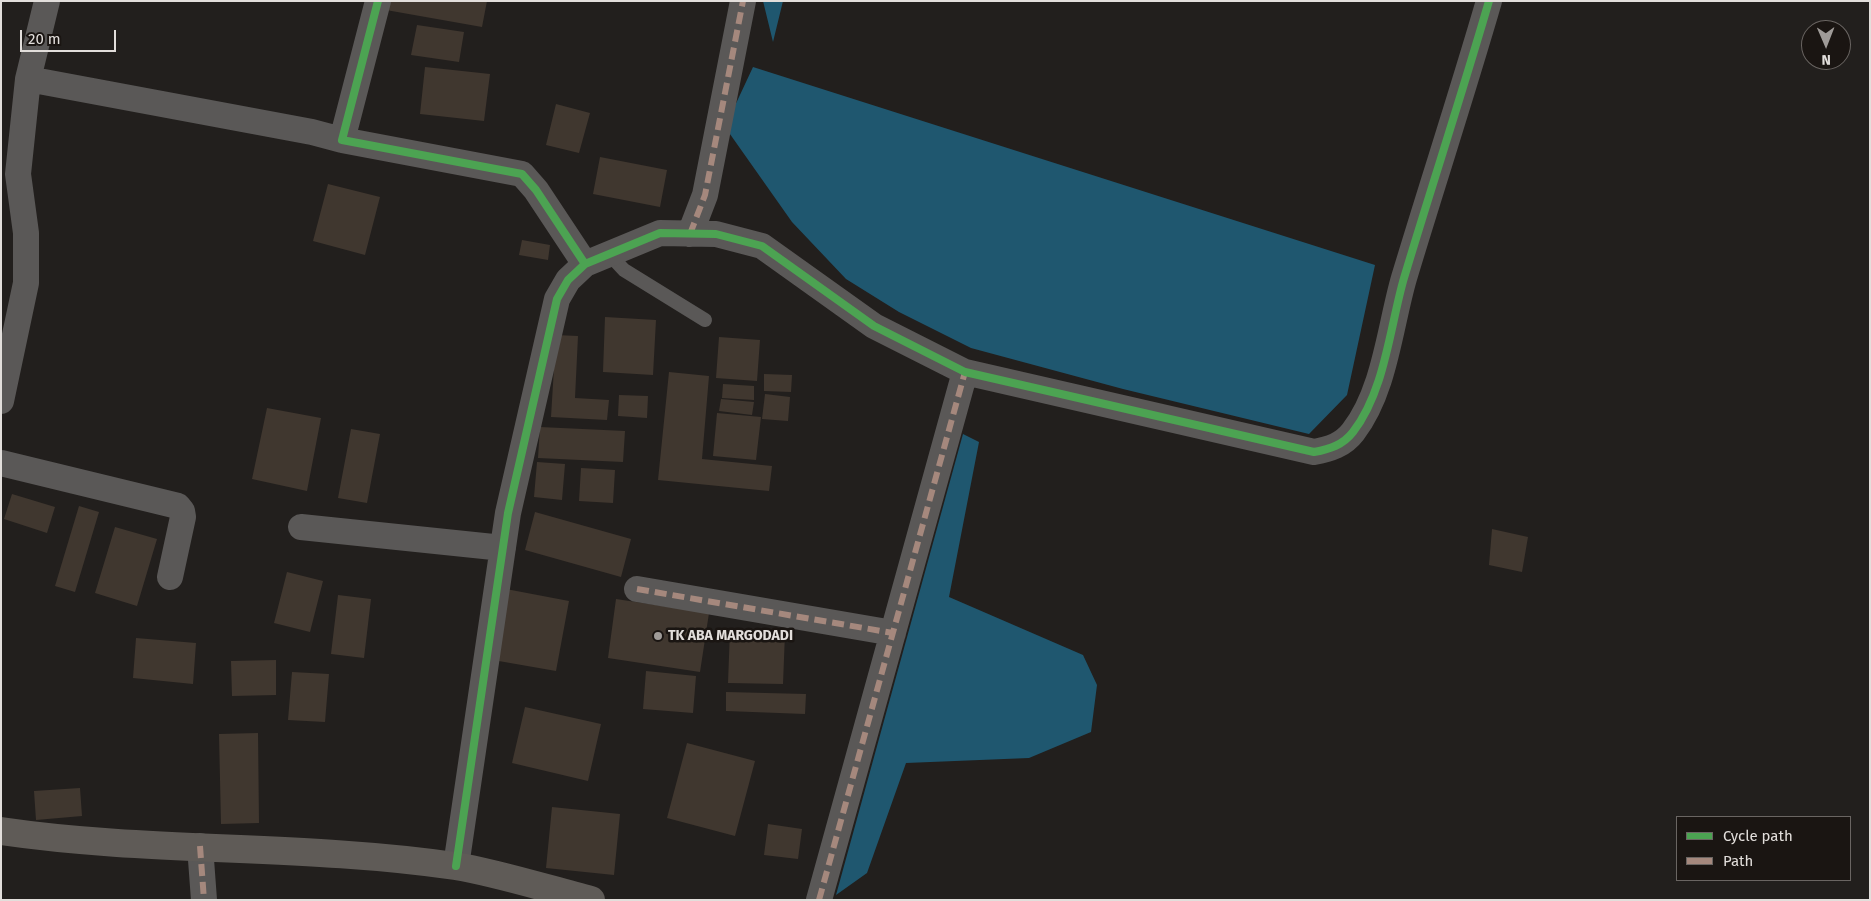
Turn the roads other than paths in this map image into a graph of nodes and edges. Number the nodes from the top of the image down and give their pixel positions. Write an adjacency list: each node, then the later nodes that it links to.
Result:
1 (48, 1): 5 (street)
2 (378, 1): 6 (street)
3 (743, 1): 7 (street)
4 (1489, 1): 10 (street)
5 (28, 79): 6 (street); 11 (street)
6 (342, 140): 8 (street)
7 (690, 234): 8 (street); 10 (street)
8 (597, 259): 9 (lane); 14 (street)
9 (705, 320)
10 (965, 372): 17 (street)
11 (1, 401)
12 (1, 463): 15 (street)
13 (302, 527): 14 (street)
14 (503, 548): 20 (street)
15 (170, 577)
16 (637, 589): 17 (street)
17 (893, 633): 23 (street)
18 (1, 831): 19 (street)
19 (200, 846): 20 (street); 21 (street)
20 (456, 866): 22 (street)
21 (204, 900)
22 (591, 900)
23 (819, 900)

